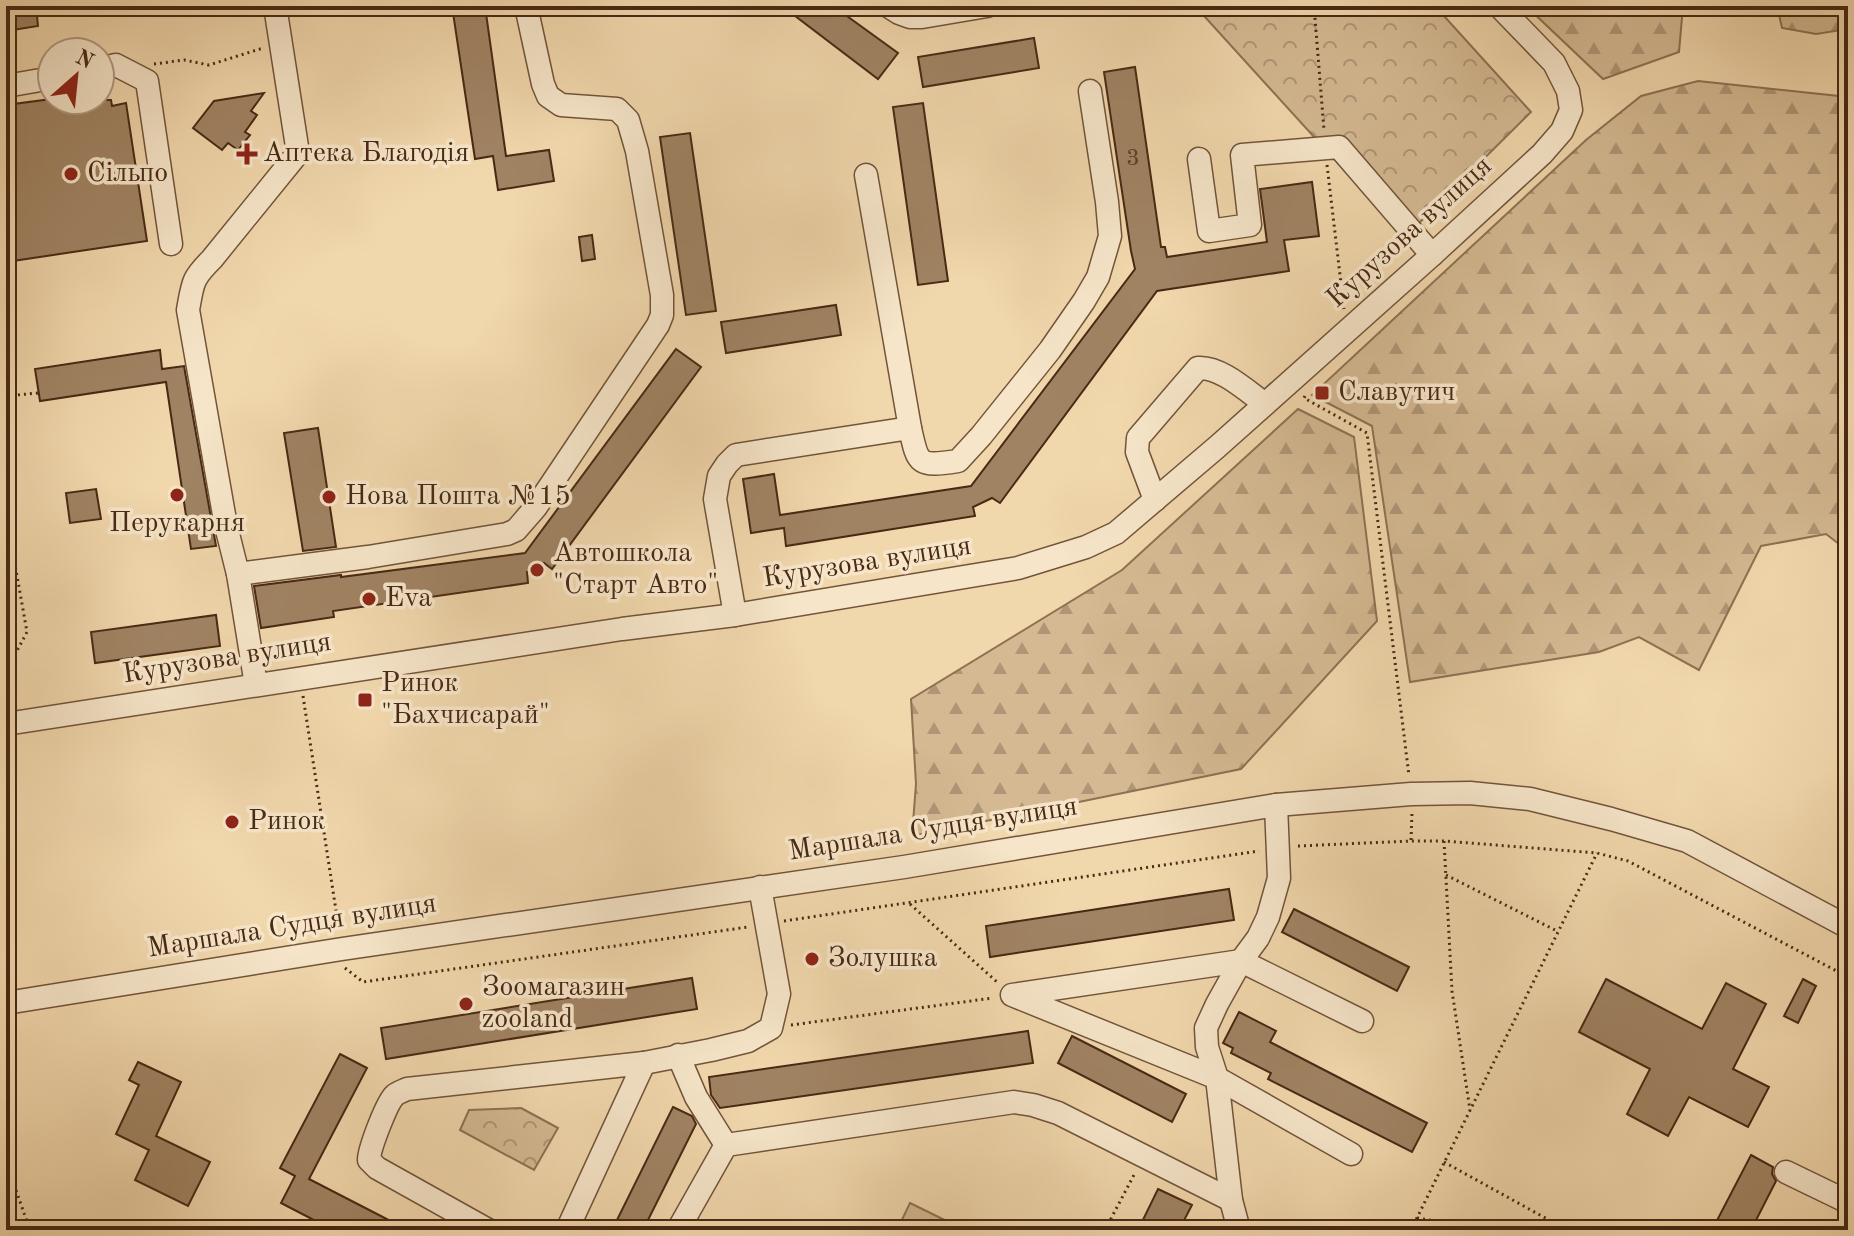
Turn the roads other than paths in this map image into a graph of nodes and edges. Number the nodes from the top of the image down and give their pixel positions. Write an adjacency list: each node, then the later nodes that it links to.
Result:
1 (275, 6): 17 (street)
2 (526, 6): 17 (street)
3 (888, 6): 4 (street)
4 (987, 6)
5 (1499, 6): 13 (street, Курузова вулиця)
6 (116, 65): 12 (street)
7 (36, 81): 8 (street)
8 (6, 86)
9 (1090, 91): 15 (street)
10 (1199, 159): 13 (street)
11 (866, 175): 15 (street)
12 (171, 244)
13 (1432, 255): 14 (street, Курузова вулиця)
14 (1265, 404): 16 (street, Курузова вулиця); 16 (street)
15 (910, 428): 18 (street)
16 (1155, 500): 18 (street, Курузова вулиця)
17 (238, 574): 19 (street)
18 (735, 615): 19 (street, Курузова вулиця)
19 (256, 685): 20 (street, Курузова вулиця)
20 (6, 724)
21 (1276, 805): 22 (street, Маршала Судця вулиця); 23 (street, Маршала Судця вулиця); 24 (street)
22 (760, 887): 25 (street, Маршала Судця вулиця); 27 (street)
23 (1848, 927)
24 (1241, 961): 26 (street); 29 (street); 29 (street)
25 (6, 1003)
26 (1362, 1021)
27 (678, 1055): 28 (street); 30 (street)
28 (644, 1063): 35 (street); 36 (street)
29 (1217, 1078): 31 (street); 33 (street)
30 (726, 1145): 33 (street); 37 (street)
31 (1351, 1154)
32 (1786, 1172): 34 (street)
33 (1231, 1200): 38 (street)
34 (1848, 1202)
35 (488, 1230)
36 (567, 1230)
37 (678, 1230)
38 (1239, 1230)

